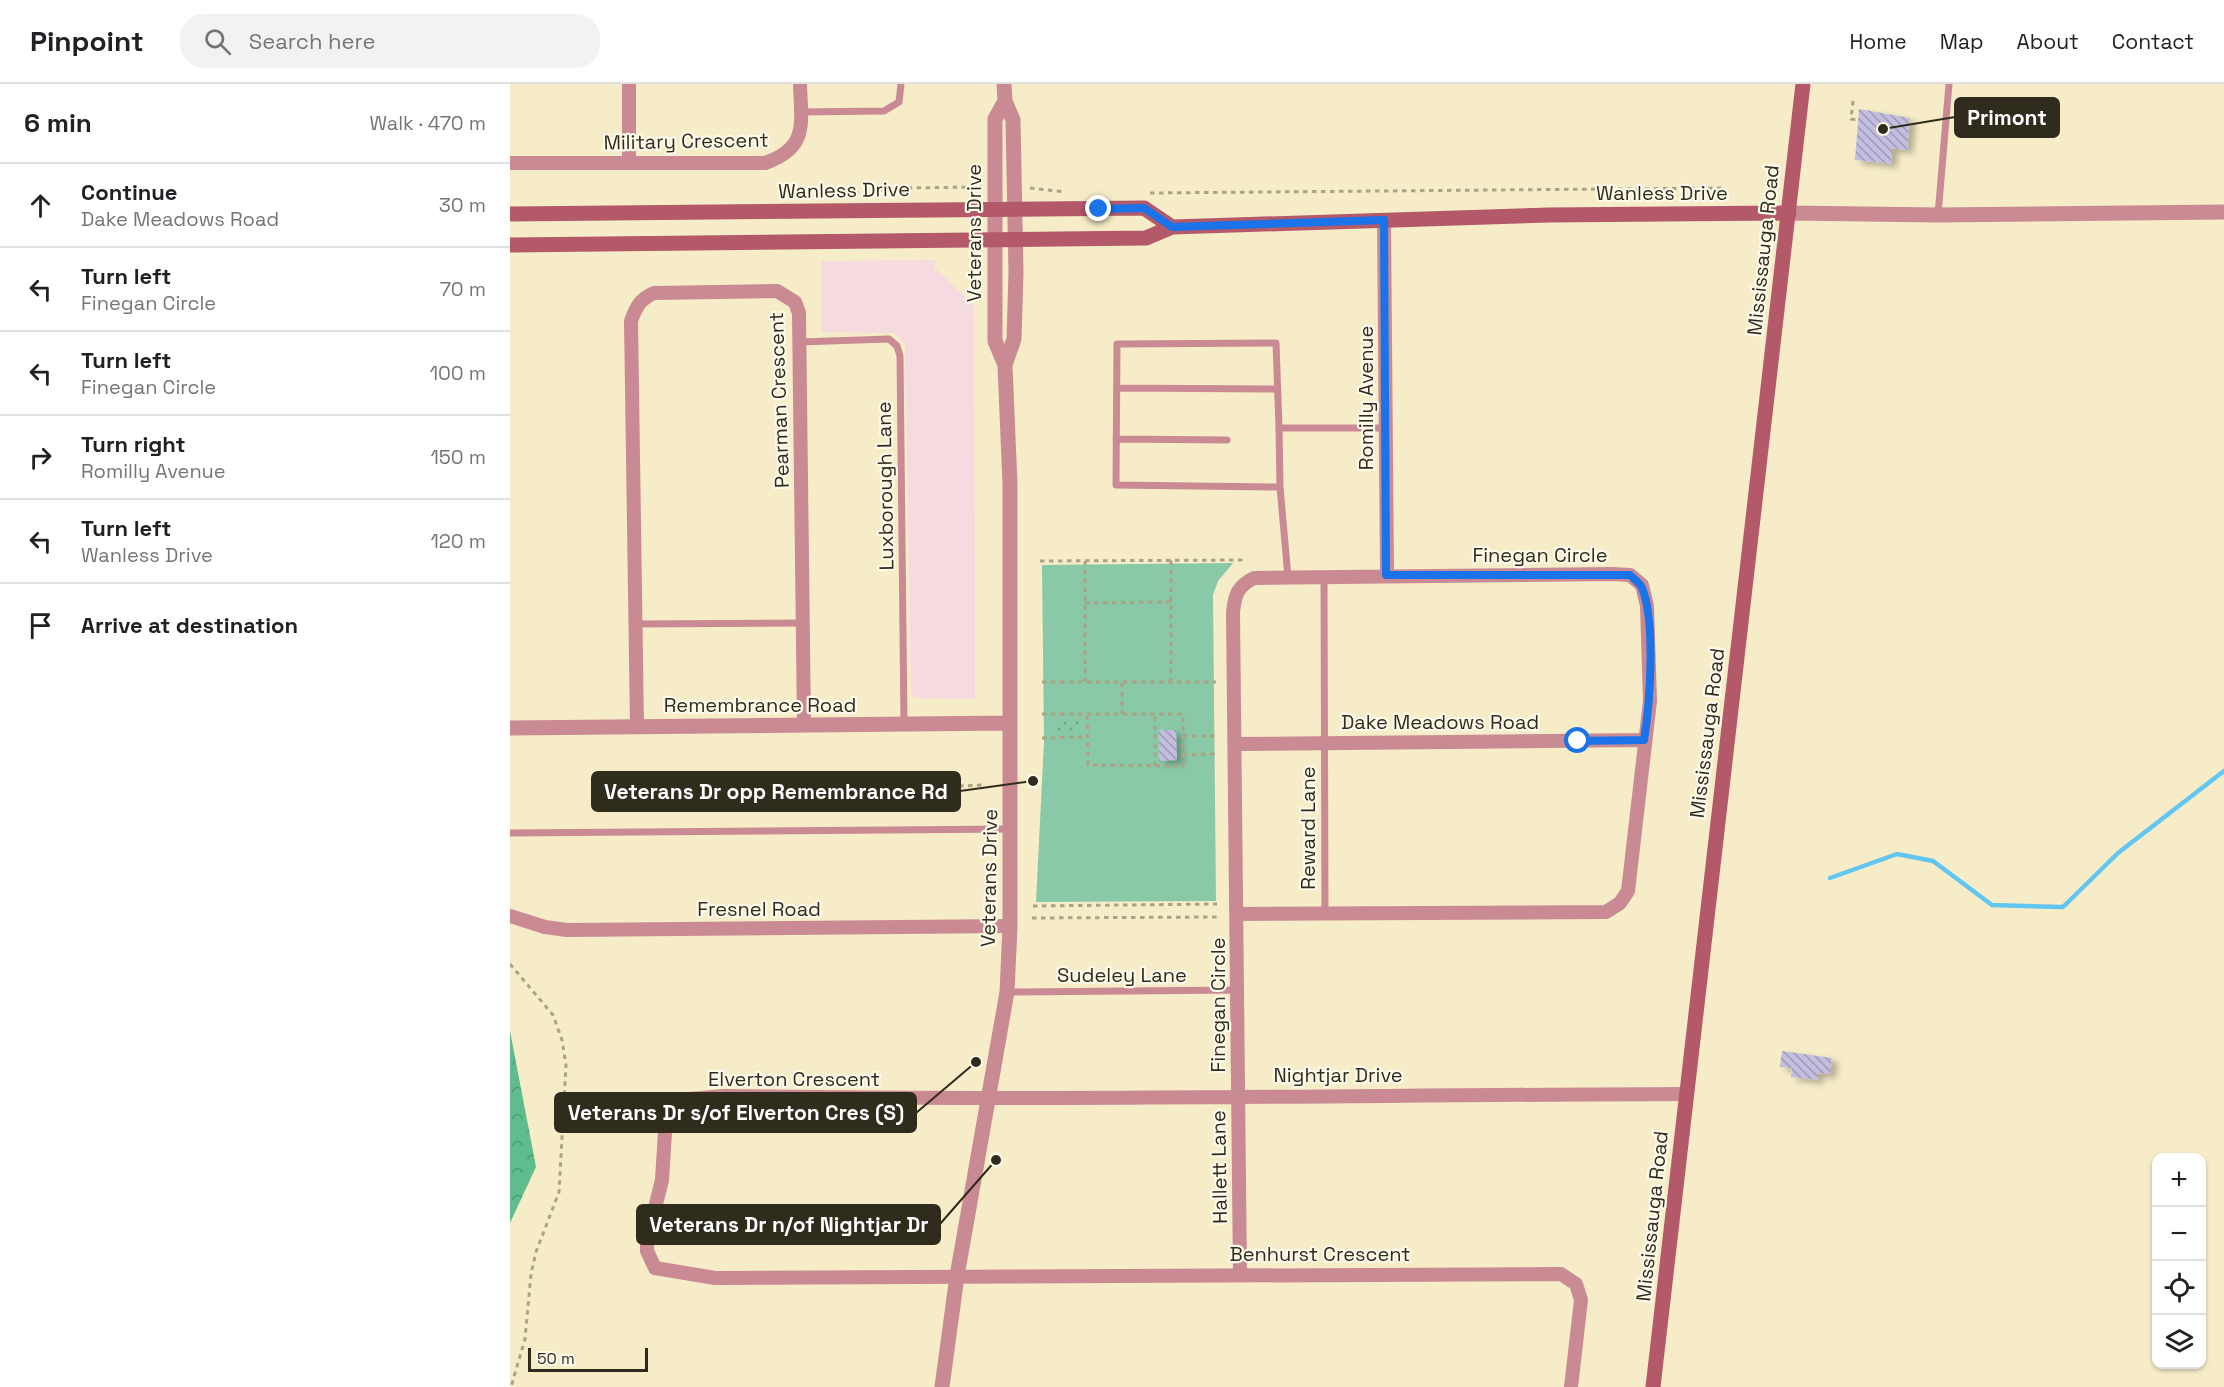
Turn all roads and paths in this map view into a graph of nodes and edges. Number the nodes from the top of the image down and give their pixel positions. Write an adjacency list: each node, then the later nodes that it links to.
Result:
1 (629, 84): 12 (street)
2 (800, 84): 9 (street, Military Crescent)
3 (901, 84): 9 (lane)
4 (1004, 84): 7 (street, Veterans Drive)
5 (1803, 84): 20 (main road, Mississauga Road)
6 (1949, 84): 22 (lane)
7 (1005, 101): 17 (street, Veterans Drive); 18 (street, Veterans Drive)
8 (1853, 101): 10 (path)
9 (800, 112): 12 (street, Military Crescent)
10 (1858, 120)
11 (510, 163): 12 (street, Military Crescent)
12 (629, 163)
13 (1046, 188): 16 (path)
14 (1724, 188): 15 (path)
15 (1146, 193)
16 (1075, 194)
17 (996, 210): 18 (main road, Wanless Drive); 21 (main road, Wanless Drive); 26 (street, Veterans Drive)
18 (1014, 210): 24 (main road, Wanless Drive); 25 (street, Veterans Drive)
19 (2224, 212): 22 (street, Wanless Drive)
20 (1789, 213): 22 (street, Wanless Drive); 23 (main road, Wanless Drive); 87 (main road, Mississauga Road)
21 (510, 214)
22 (1938, 215)
23 (1384, 220): 24 (main road, Wanless Drive); 33 (street, Romilly Avenue)
24 (1172, 227): 25 (main road, Wanless Drive)
25 (1015, 239): 26 (main road, Wanless Drive); 29 (street, Veterans Drive)
26 (995, 240): 27 (main road, Wanless Drive); 29 (street, Veterans Drive)
27 (510, 244)
28 (800, 342): 46 (street, Pearman Crescent); 47 (street, Pearman Crescent); 59 (lane, Luxborough Lane)
29 (1005, 365): 57 (street, Veterans Drive)
30 (1117, 388): 31 (lane); 31 (lane); 34 (lane)
31 (1277, 389): 32 (lane)
32 (1279, 428): 33 (lane); 36 (lane)
33 (1386, 428): 41 (street, Romilly Avenue)
34 (1116, 439): 35 (lane); 36 (lane)
35 (1227, 440)
36 (1280, 487): 42 (lane)
37 (1171, 559): 38 (path); 40 (path); 44 (path)
38 (1244, 560)
39 (1040, 561): 40 (path)
40 (1085, 561): 45 (path)
41 (1386, 575): 43 (street, Finegan Circle); 66 (street, Finegan Circle)
42 (1288, 577): 43 (street, Finegan Circle); 68 (street, Finegan Circle)
43 (1324, 577): 67 (lane, Reward Lane)
44 (1171, 602): 45 (path); 51 (path)
45 (1085, 603): 49 (path)
46 (803, 623): 47 (lane); 58 (street, Pearman Crescent)
47 (636, 624): 60 (street, Pearman Crescent)
48 (1042, 682): 49 (path)
49 (1084, 682): 50 (path)
50 (1122, 682): 51 (path); 55 (path)
51 (1171, 682): 52 (path)
52 (1216, 682)
53 (1042, 714): 54 (path)
54 (1087, 714): 55 (path); 64 (path)
55 (1122, 714): 56 (path)
56 (1155, 714): 62 (path); 71 (path)
57 (1009, 723): 59 (street, Remembrance Road); 74 (street, Veterans Drive)
58 (804, 725): 59 (street, Remembrance Road); 60 (street, Remembrance Road)
59 (904, 725)
60 (637, 727): 61 (street, Remembrance Road)
61 (510, 728)
62 (1183, 736): 63 (path); 70 (path)
63 (1216, 736)
64 (1087, 737): 65 (path); 71 (path)
65 (1042, 738)
66 (1644, 740): 67 (street, Dake Meadows Road); 79 (street, Finegan Circle)
67 (1324, 743): 68 (street, Dake Meadows Road); 79 (lane, Reward Lane)
68 (1235, 744): 78 (street, Finegan Circle)
69 (1216, 754): 70 (path)
70 (1183, 755): 71 (path)
71 (1155, 766)
72 (984, 785): 73 (path)
73 (959, 786)
74 (1011, 829): 75 (lane); 83 (street, Veterans Drive)
75 (510, 833)
76 (1217, 904): 77 (path)
77 (1033, 906)
78 (1238, 914): 79 (street, Finegan Circle); 85 (street, Finegan Circle)
79 (1325, 914)
80 (510, 916): 83 (street, Fresnel Road)
81 (1217, 916): 82 (path)
82 (1032, 918)
83 (1010, 926): 86 (street, Veterans Drive)
84 (510, 964): 92 (path)
85 (1237, 990): 86 (lane, Sudeley Lane); 88 (street, Finegan Circle)
86 (1006, 992): 89 (street, Veterans Drive)
87 (1687, 1094): 88 (street, Nightjar Drive); 95 (main road, Mississauga Road)
88 (1238, 1095): 89 (street, Nightjar Drive); 90 (street, Hallett Lane)
89 (989, 1099): 91 (street, Veterans Drive); 91 (street, Elverton Crescent)
90 (1240, 1275): 91 (street, Benhurst Crescent); 94 (street, Benhurst Crescent)
91 (957, 1276): 93 (street, Veterans Drive)
92 (511, 1387)
93 (942, 1387)
94 (1571, 1387)
95 (1653, 1387)

